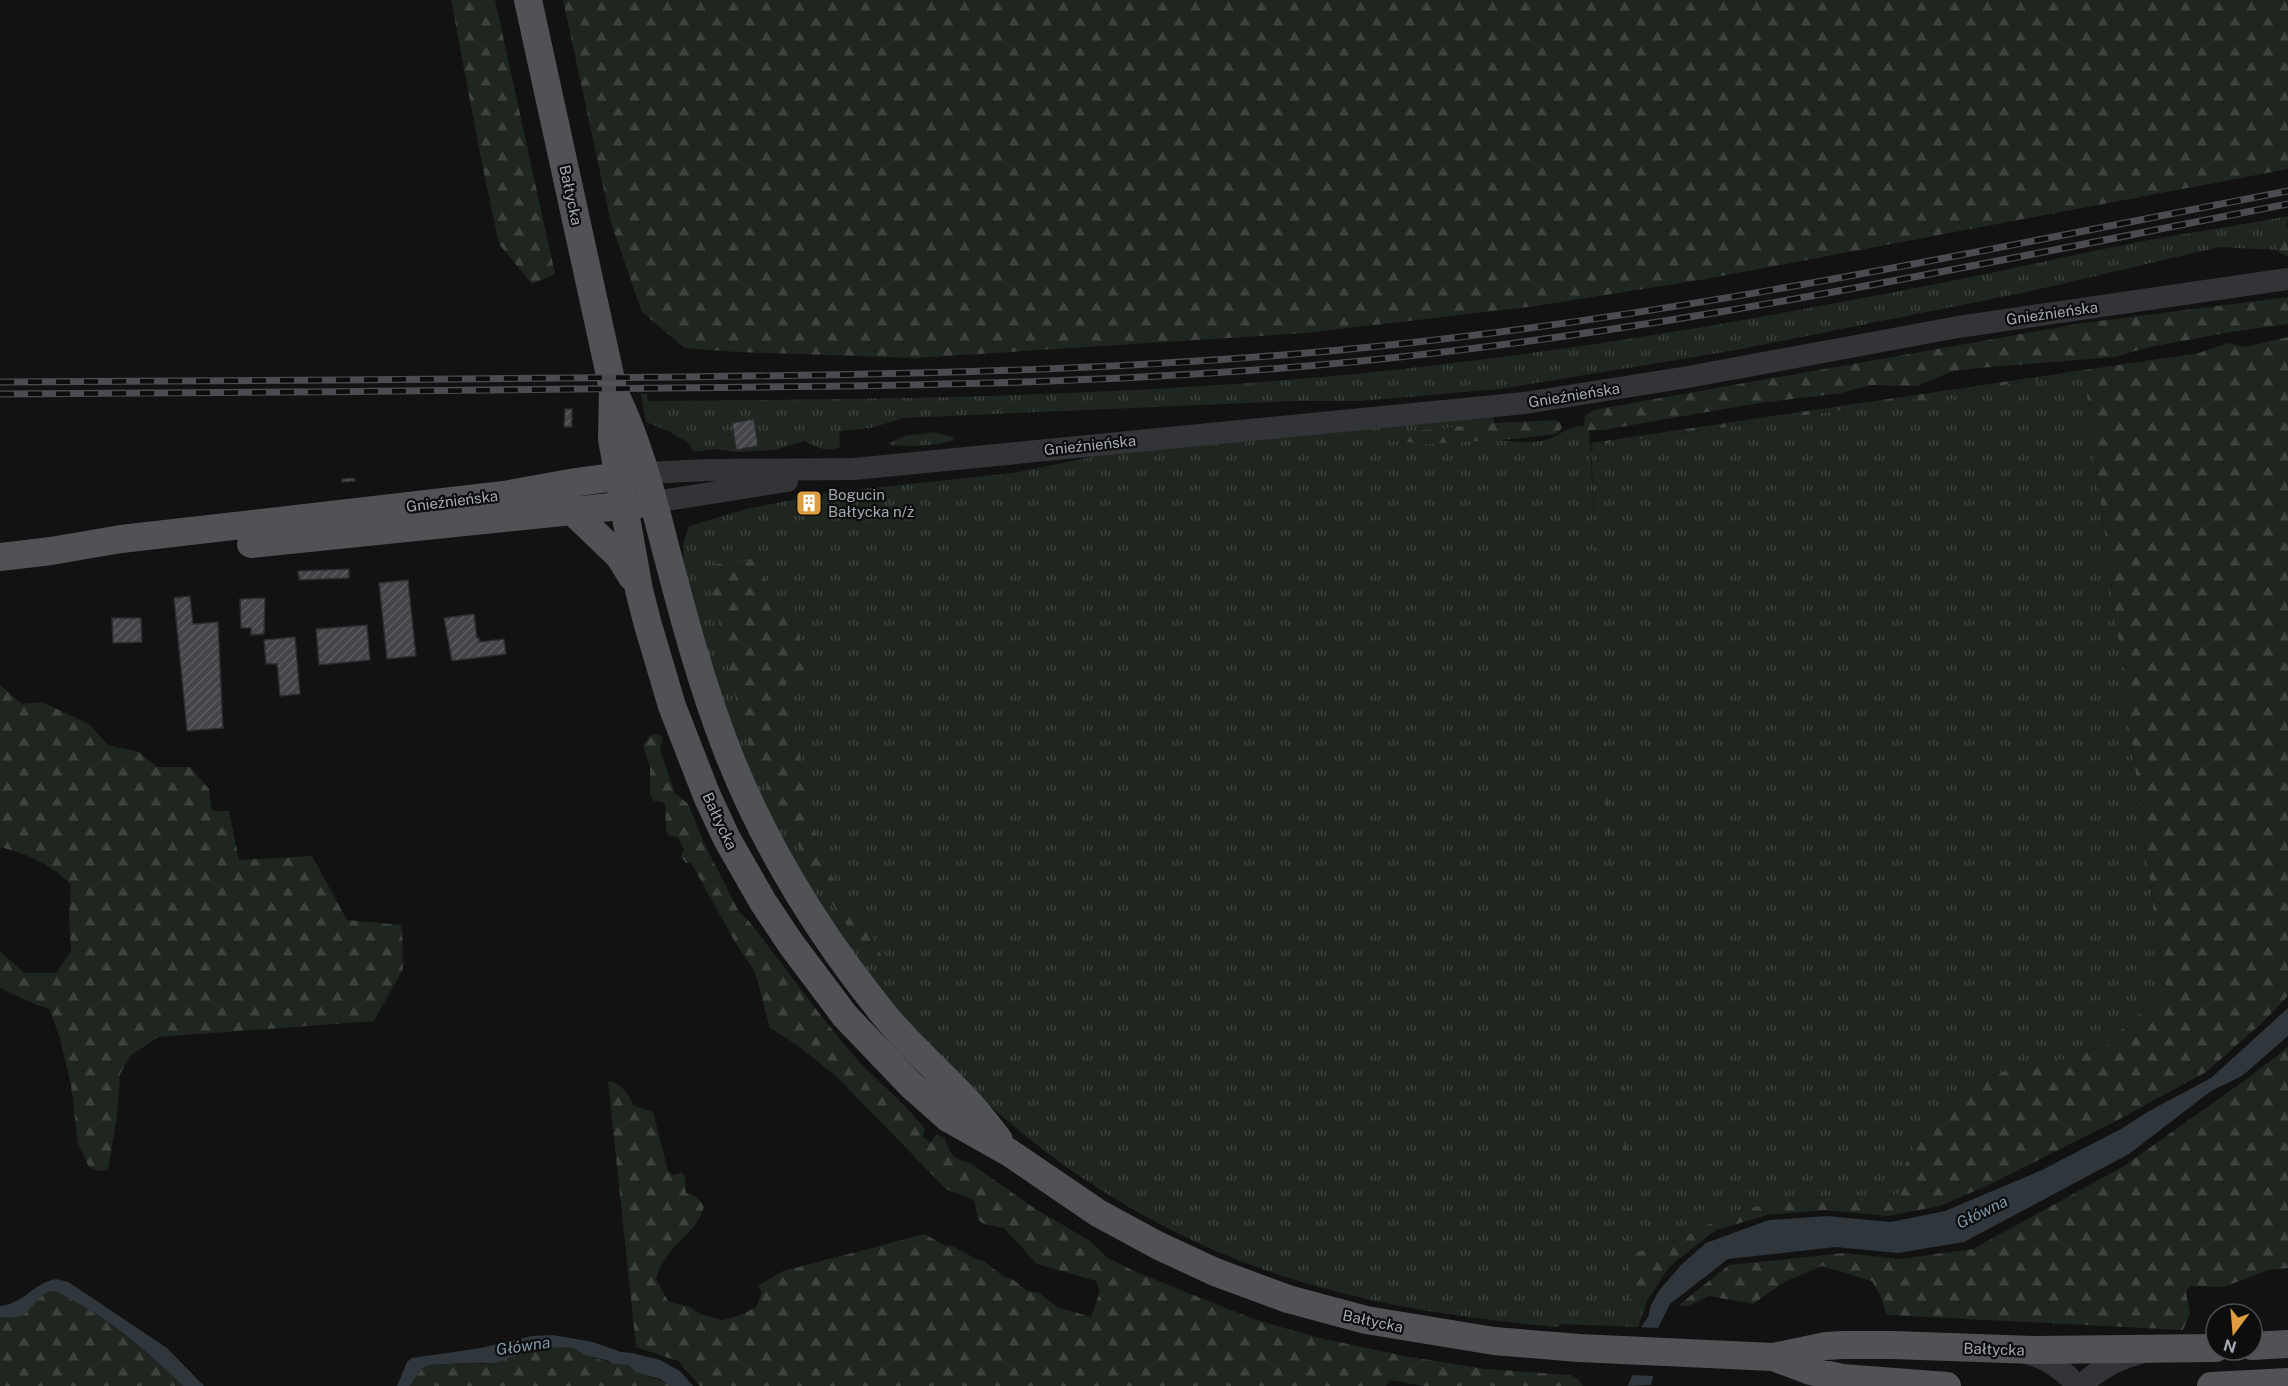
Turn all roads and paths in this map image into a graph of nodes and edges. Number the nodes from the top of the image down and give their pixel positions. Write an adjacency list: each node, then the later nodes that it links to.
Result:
1 (528, 0): 4 (main road, Bałtycka)
2 (2288, 279): 3 (street, Gnieźnieńska)
3 (854, 469): 4 (street, Gnieźnieńska); 5 (street, Gnieźnieńska)
4 (631, 474): 5 (main road, Bałtycka); 6 (main road, Bałtycka); 8 (main road, Gnieźnieńska)
5 (654, 502): 6 (main road, Gnieźnieńska); 11 (main road, Bałtycka)
6 (623, 507): 7 (main road, Gnieźnieńska); 10 (main road, Bałtycka)
7 (573, 512): 8 (main road, Gnieźnieńska); 10 (main road)
8 (51, 551): 9 (main road, Gnieźnieńska)
9 (0, 557)
10 (639, 590): 11 (main road, Bałtycka)
11 (1010, 1153): 17 (main road, Bałtycka)
12 (2288, 1344): 13 (main road)
13 (2264, 1345)
14 (2204, 1348): 15 (main road, Bałtycka)
15 (2162, 1349): 16 (main road, Bałtycka); 21 (street)
16 (2015, 1350): 17 (main road, Bałtycka); 20 (street)
17 (1773, 1356): 19 (main road, Bałtycka)
18 (2288, 1382): 22 (main road)
19 (1947, 1386)
20 (2076, 1386)
21 (2081, 1386)
22 (2211, 1386)

